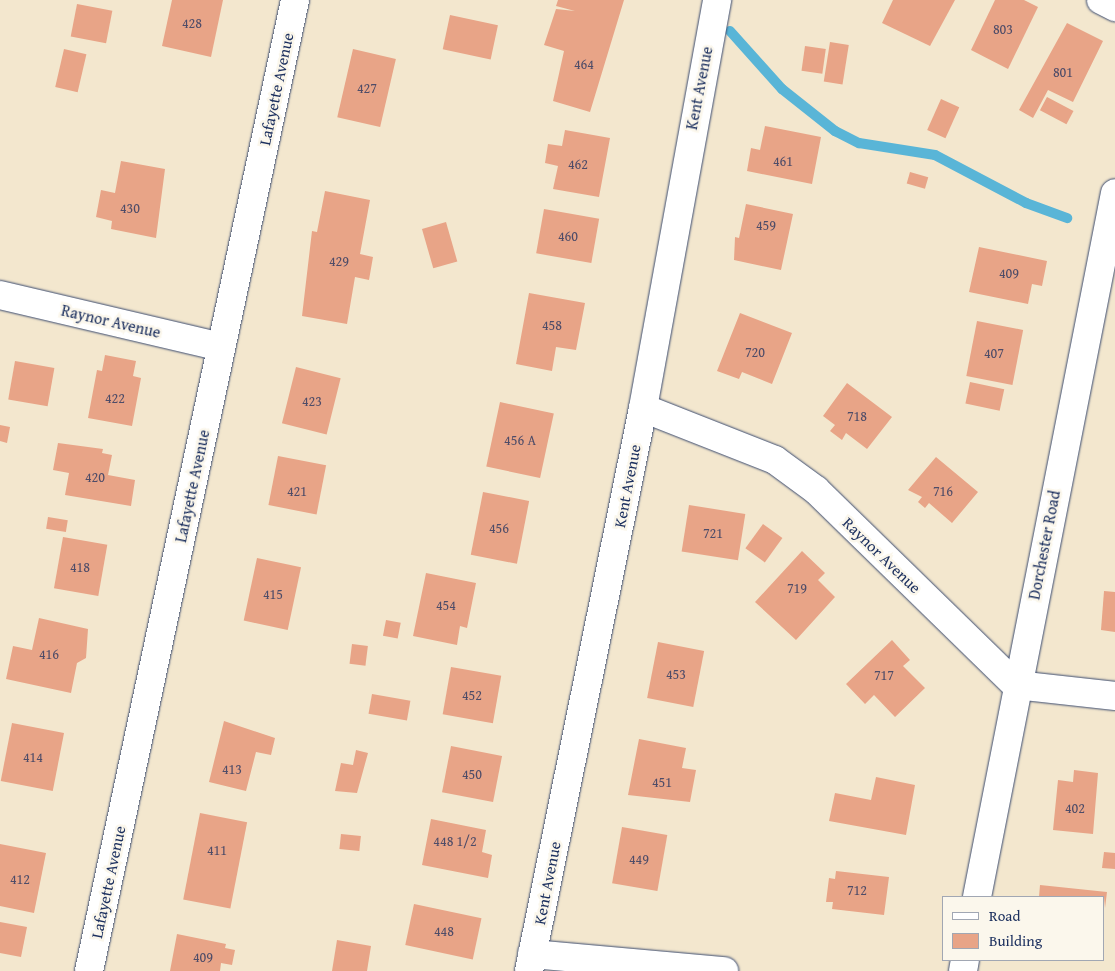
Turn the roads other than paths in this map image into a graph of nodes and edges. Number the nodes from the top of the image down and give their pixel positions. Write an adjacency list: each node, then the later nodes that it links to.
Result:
1 (295, 0): 7 (street, Lafayette Avenue)
2 (717, 0): 8 (street, Kent Avenue)
3 (1101, 0): 4 (street)
4 (1115, 7)
5 (1115, 192): 9 (street, Dorchester Road)
6 (0, 295): 7 (street, Raynor Avenue)
7 (222, 347): 13 (street, Lafayette Avenue)
8 (643, 408): 9 (street, Raynor Avenue); 12 (street, Kent Avenue)
9 (1016, 685): 10 (street); 11 (street, Dorchester Road)
10 (1115, 696)
11 (977, 896)
12 (531, 963): 14 (street)
13 (89, 971)
14 (724, 971)

